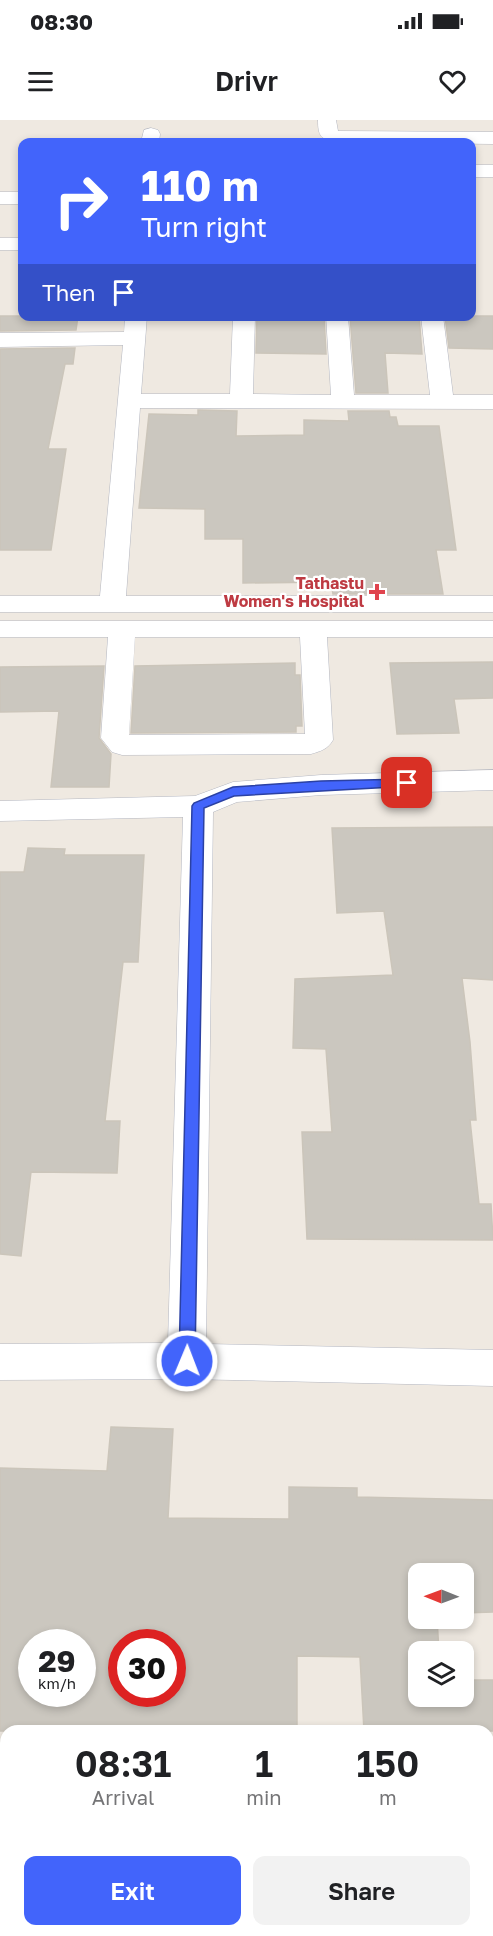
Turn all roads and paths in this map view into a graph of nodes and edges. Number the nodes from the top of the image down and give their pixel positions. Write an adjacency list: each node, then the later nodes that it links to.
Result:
1 (327, 120): 2 (street)
2 (493, 138)
3 (476, 171): 4 (street)
4 (493, 171)
5 (0, 198): 6 (street)
6 (18, 198)
7 (0, 244): 8 (street)
8 (18, 244)
9 (244, 321): 15 (street)
10 (337, 321): 16 (street)
11 (433, 321): 17 (street)
12 (135, 328): 13 (street); 14 (street)
13 (0, 340)
14 (129, 401): 15 (street); 21 (street)
15 (240, 401): 16 (street)
16 (343, 402): 17 (street)
17 (442, 402): 18 (street)
18 (493, 402)
19 (0, 604): 21 (street)
20 (493, 604): 21 (street)
21 (117, 616): 22 (street); 24 (street); 24 (street)
22 (0, 629)
23 (493, 629): 24 (street)
24 (313, 630)
25 (493, 780): 26 (street)
26 (198, 806): 27 (street); 28 (street)
27 (0, 811)
28 (187, 1361): 29 (street); 30 (street)
29 (0, 1362)
30 (493, 1368)

